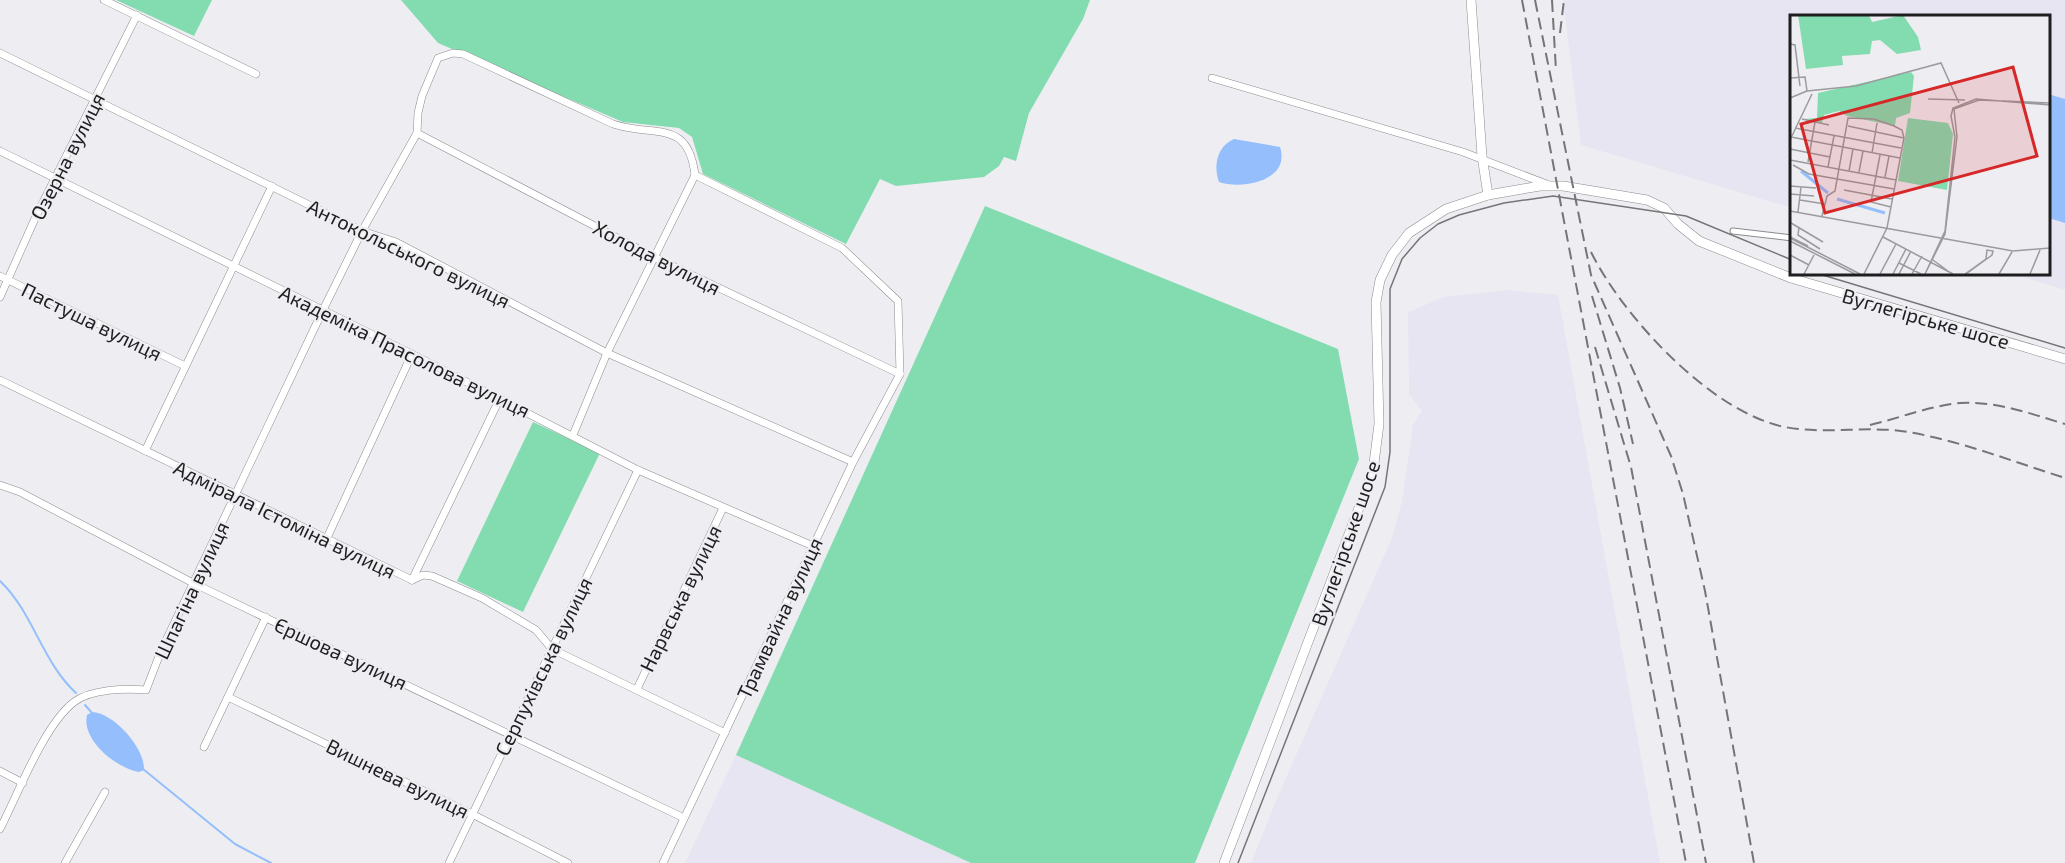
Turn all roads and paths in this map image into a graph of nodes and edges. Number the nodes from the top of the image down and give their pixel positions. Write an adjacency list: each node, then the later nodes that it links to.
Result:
1 (104, 0): 3 (street)
2 (1471, 0): 10 (street)
3 (137, 15): 5 (street); 7 (street, Озерна вулиця)
4 (0, 53): 7 (street, Антокольського вулиця)
5 (256, 74)
6 (1212, 78): 10 (street)
7 (96, 98): 12 (street, Озерна вулиця); 13 (street, Антокольського вулиця)
8 (417, 133): 11 (street, Шпагіна вулиця); 16 (street, Шпагіна вулиця); 19 (street, Холода вулиця)
9 (0, 151): 12 (street, Академіка Прасолова вулиця)
10 (1482, 158): 14 (street); 15 (street)
11 (695, 175): 19 (street); 29 (street)
12 (54, 179): 20 (street, Академіка Прасолова вулиця); 22 (street, Озерна вулиця)
13 (272, 186): 16 (street, Антокольського вулиця); 20 (street)
14 (1550, 186): 15 (street, Вуглегірське шосе); 27 (street, Вуглегірське шосе)
15 (1488, 195): 60 (street, Вуглегірське шосе)
16 (362, 231): 24 (street, Шпагіна вулиця); 25 (street, Антокольського вулиця)
17 (1733, 231): 18 (street)
18 (1790, 238)
19 (654, 257): 25 (street); 29 (street, Холода вулиця)
20 (231, 265): 24 (street, Академіка Прасолова вулиця); 28 (street)
21 (0, 276): 22 (street, Пастуша вулиця)
22 (8, 280): 23 (street, Озерна вулиця); 28 (street, Пастуша вулиця)
23 (0, 297)
24 (323, 310): 26 (street, Академіка Прасолова вулиця); 37 (street, Шпагіна вулиця)
25 (607, 353): 32 (street); 34 (street, Антокольського вулиця)
26 (412, 354): 31 (street, Академіка Прасолова вулиця); 39 (street)
27 (2065, 359)
28 (184, 366): 33 (street)
29 (900, 374): 34 (street, Трамвайна вулиця)
30 (0, 380): 33 (street, Адмірала Істоміна вулиця)
31 (500, 398): 32 (street, Академіка Прасолова вулиця); 41 (street)
32 (573, 435): 35 (street, Академіка Прасолова вулиця)
33 (145, 451): 37 (street, Адмірала Істоміна вулиця)
34 (853, 462): 40 (street, Трамвайна вулиця)
35 (638, 470): 38 (street, Академіка Прасолова вулиця); 44 (street, Серпухівська вулиця)
36 (0, 485): 42 (street, Єршова вулиця)
37 (235, 496): 39 (street, Адмірала Істоміна вулиця); 42 (street, Шпагіна вулиця)
38 (723, 508): 40 (street, Академіка Прасолова вулиця); 45 (street, Нарвська вулиця)
39 (326, 540): 41 (street, Адмірала Істоміна вулиця)
40 (813, 546): 48 (street, Трамвайна вулиця)
41 (412, 580): 44 (street, Адмірала Істоміна вулиця)
42 (194, 583): 43 (street, Єршова вулиця); 51 (street, Шпагіна вулиця)
43 (266, 617): 46 (street); 47 (street, Єршова вулиця)
44 (552, 649): 45 (street, Адмірала Істоміна вулиця); 47 (street, Серпухівська вулиця)
45 (636, 689): 48 (street, Адмірала Істоміна вулиця)
46 (228, 697): 49 (street); 53 (street, Вишнева вулиця)
47 (511, 733): 53 (street, Серпухівська вулиця); 54 (street, Єршова вулиця)
48 (725, 733): 54 (street, Трамвайна вулиця)
49 (204, 747)
50 (0, 771): 51 (street)
51 (23, 783): 55 (street)
52 (105, 792): 56 (street)
53 (472, 814): 57 (street, Серпухівська вулиця); 58 (street, Вишнева вулиця)
54 (684, 818): 59 (street, Трамвайна вулиця)
55 (0, 828)
56 (65, 863)
57 (449, 863)
58 (568, 863)
59 (663, 863)
60 (1224, 863)

